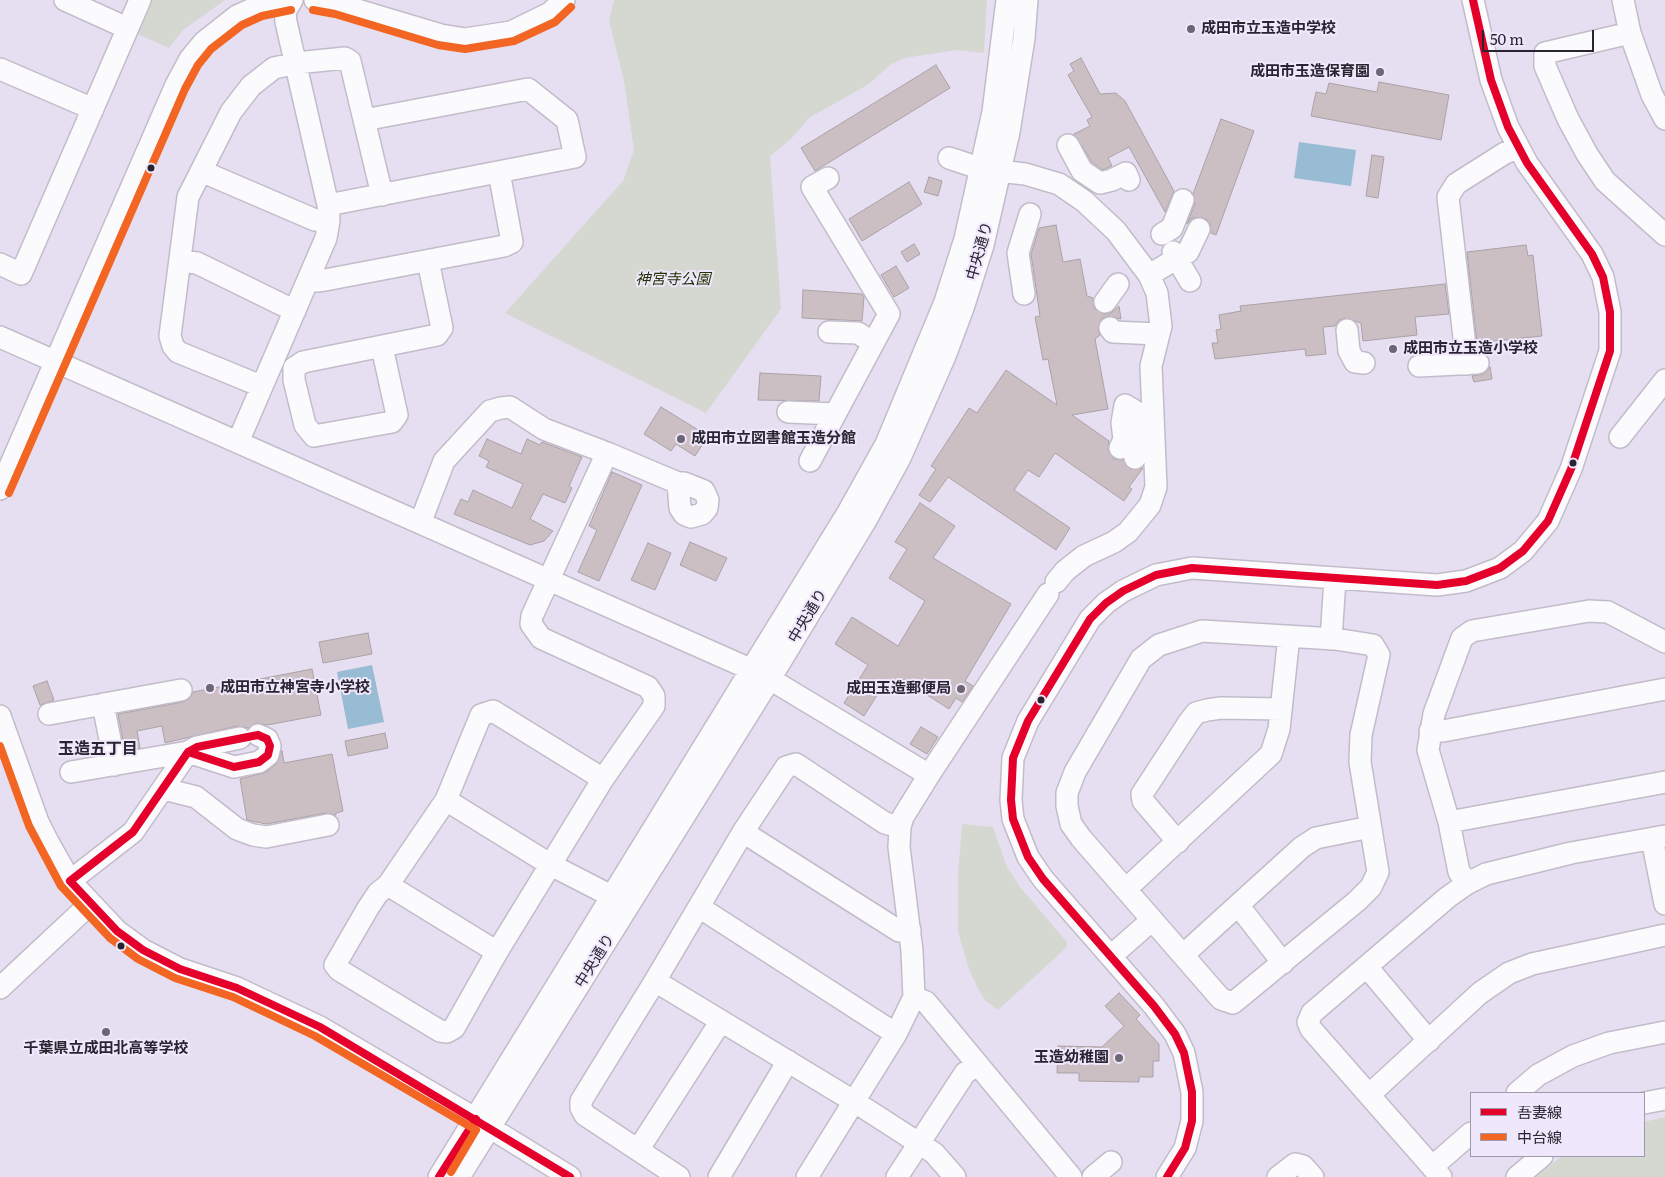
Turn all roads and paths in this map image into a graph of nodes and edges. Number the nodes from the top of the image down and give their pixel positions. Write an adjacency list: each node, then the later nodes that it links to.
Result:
1 (66, 0): 10 (street)
2 (140, 0): 10 (street)
3 (291, 0): 12 (street); 49 (street)
4 (315, 0): 5 (street)
5 (564, 0)
6 (1007, 0): 20 (street, 中央通り)
7 (1027, 0): 20 (street, 中央通り)
8 (1473, 0): 18 (street)
9 (1623, 0): 11 (street)
10 (127, 28): 14 (street)
11 (1630, 33): 15 (street); 31 (street)
12 (297, 63): 16 (street); 21 (street); 27 (street)
13 (0, 69): 14 (street)
14 (93, 109): 34 (street)
15 (1664, 115)
16 (364, 120): 22 (street); 25 (street)
17 (1068, 144): 24 (street)
18 (1518, 148): 51 (street); 64 (street)
19 (949, 158): 20 (street)
20 (991, 170): 35 (street); 69 (street, 中央通り); 70 (street, 中央通り)
21 (201, 171): 27 (street); 33 (street)
22 (500, 172): 25 (street); 32 (street)
23 (828, 178): 46 (street)
24 (1129, 180)
25 (382, 194): 27 (street)
26 (1183, 200): 30 (street)
27 (329, 213): 36 (street)
28 (1030, 214): 38 (street)
29 (1206, 231): 35 (street)
30 (1162, 234)
31 (1665, 235)
32 (428, 260): 36 (street); 47 (street)
33 (180, 261): 40 (street); 54 (street)
34 (0, 264)
35 (1149, 275): 44 (street)
36 (309, 279): 40 (street)
37 (1118, 284): 39 (street)
38 (1024, 294)
39 (1105, 302)
40 (295, 311): 48 (street)
41 (1110, 328): 44 (street)
42 (1347, 330): 50 (street)
43 (829, 332): 46 (street)
44 (1159, 334): 81 (street)
45 (0, 337): 49 (street)
46 (873, 343): 56 (street)
47 (382, 346): 52 (street); 52 (street)
48 (275, 357): 52 (street); 54 (street)
49 (56, 361): 58 (street); 62 (street)
50 (1364, 363)
51 (1419, 366)
52 (294, 368)
53 (1665, 380): 57 (street)
54 (261, 386): 58 (street)
55 (788, 412): 56 (street)
56 (835, 414): 60 (street)
57 (1620, 438)
58 (238, 442): 63 (street)
59 (607, 453): 61 (street); 63 (street); 65 (street)
60 (810, 460)
61 (678, 483)
62 (0, 489)
63 (420, 521): 65 (street)
64 (1335, 579): 67 (street); 108 (street)
65 (550, 580): 69 (street); 82 (street)
66 (1289, 636): 67 (street); 74 (street); 97 (street)
67 (1331, 639): 89 (street)
68 (1665, 642): 77 (street)
69 (750, 669): 70 (street); 98 (street, 中央通り)
70 (770, 679): 81 (street); 98 (street, 中央通り)
71 (1665, 689): 77 (street)
72 (181, 690): 73 (street)
73 (103, 704): 75 (street); 79 (street)
74 (1281, 709): 92 (street); 92 (street)
75 (49, 714)
76 (0, 716): 94 (street)
77 (1430, 731): 86 (street)
78 (188, 752): 78 (street); 79 (street); 84 (street)
79 (115, 765): 80 (street)
80 (71, 772)
81 (928, 775): 88 (street)
82 (603, 780): 85 (street); 93 (street)
83 (1665, 782): 86 (street)
84 (164, 789): 87 (street); 94 (street)
85 (446, 800): 93 (street); 96 (street)
86 (1449, 822): 95 (street)
87 (328, 825)
88 (900, 827): 90 (street); 104 (street)
89 (1370, 827): 101 (street); 109 (street)
90 (743, 832): 102 (street); 104 (street)
91 (1659, 838): 95 (street); 100 (street)
92 (1178, 842): 97 (street)
93 (551, 865): 98 (street); 106 (street)
94 (70, 881): 99 (street)
95 (1468, 884): 110 (street)
96 (388, 886): 106 (street); 106 (street)
97 (1126, 890): 103 (street)
98 (621, 901): 125 (street, 中央通り)
99 (90, 904): 112 (street); 125 (street)
100 (1665, 904)
101 (1238, 905): 107 (street); 109 (street)
102 (700, 907): 111 (street); 116 (street)
103 (1152, 920): 107 (street); 108 (street)
104 (910, 930): 113 (street)
105 (1665, 935): 117 (street)
106 (497, 952)
107 (1183, 955): 109 (street)
108 (1112, 956): 142 (street)
109 (1283, 963)
110 (1367, 967): 117 (street); 121 (street)
111 (655, 981): 114 (street); 128 (street)
112 (0, 988)
113 (914, 997): 116 (street); 119 (street)
114 (721, 1022): 118 (street); 128 (street)
115 (1665, 1032): 120 (street)
116 (896, 1034): 123 (street)
117 (1429, 1041): 121 (street)
118 (788, 1062): 123 (street); 136 (street)
119 (977, 1064): 127 (street); 140 (street)
120 (1518, 1092)
121 (1370, 1094): 131 (street)
122 (1665, 1099): 124 (street)
123 (855, 1102): 127 (street); 137 (street)
124 (1645, 1103)
125 (483, 1123): 132 (street, 中央通り); 133 (street, 中央通り); 134 (street)
126 (1470, 1134): 131 (street)
127 (918, 1143): 138 (street); 139 (street)
128 (638, 1150): 135 (street)
129 (1541, 1157): 145 (street)
130 (1111, 1162): 141 (street)
131 (1436, 1172)
132 (440, 1177)
133 (459, 1177)
134 (570, 1177)
135 (679, 1177)
136 (719, 1177)
137 (808, 1177)
138 (897, 1177)
139 (955, 1177)
140 (1071, 1177)
141 (1093, 1177)
142 (1166, 1177)
143 (1278, 1177): 144 (street)
144 (1313, 1177)
145 (1517, 1177)

